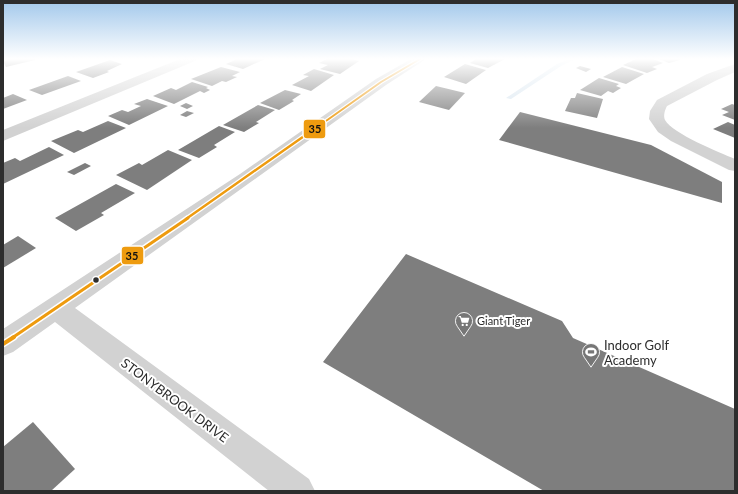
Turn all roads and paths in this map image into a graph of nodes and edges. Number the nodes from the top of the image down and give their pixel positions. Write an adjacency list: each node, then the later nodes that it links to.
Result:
1 (135, 82): 4 (street)
2 (381, 82): 6 (street)
3 (702, 82): 5 (street)
4 (3, 136)
5 (735, 166)
6 (55, 308): 7 (street); 8 (street, STONYBROOK DRIVE)
7 (3, 344)
8 (297, 491)

